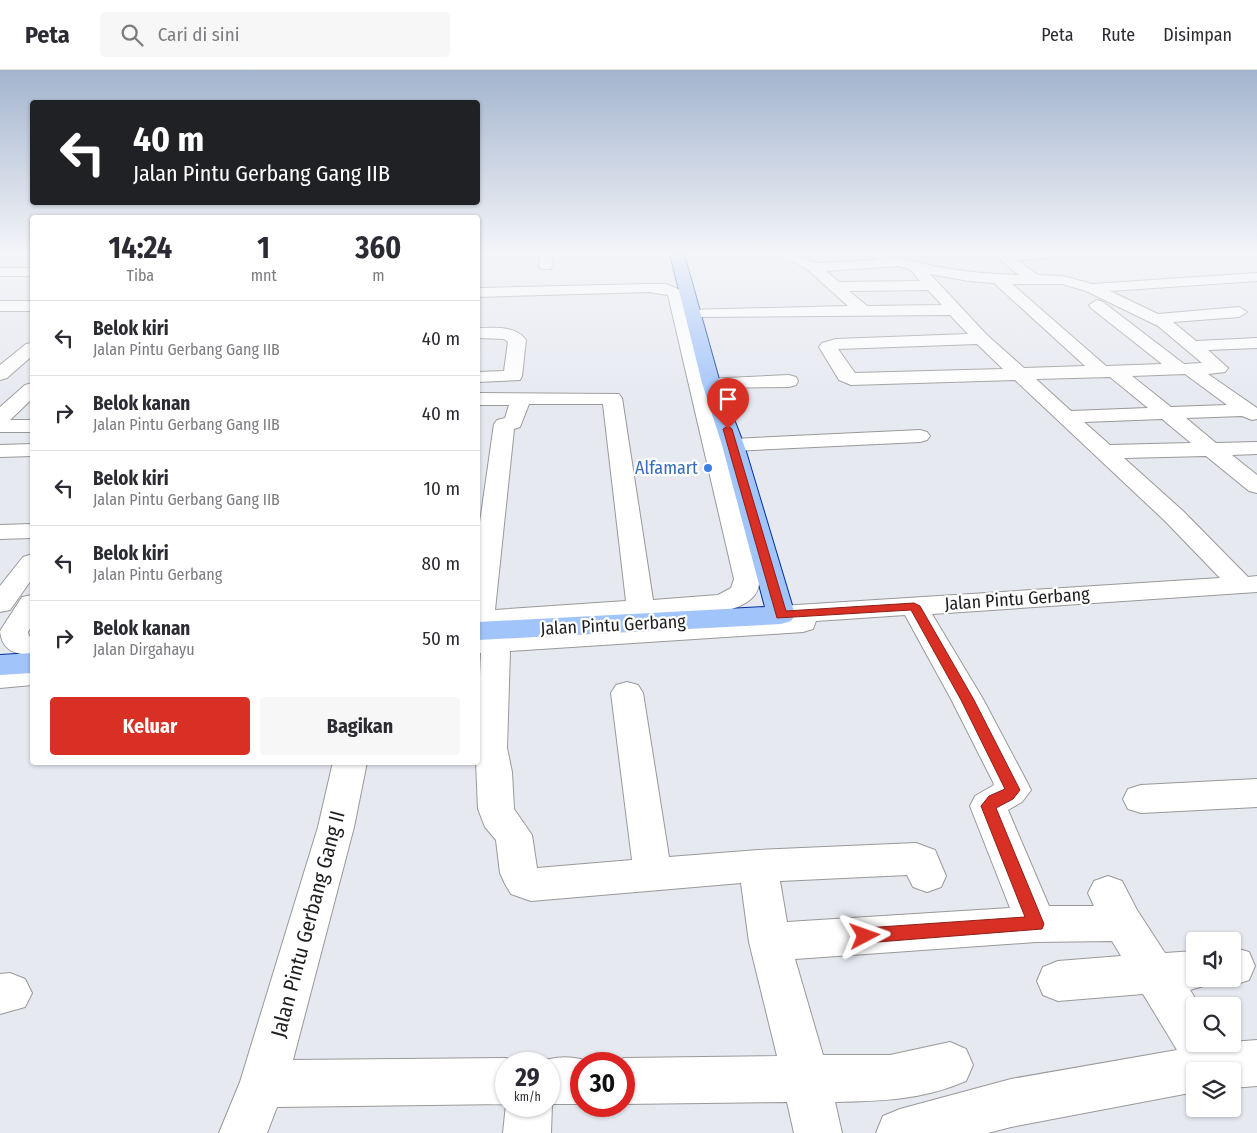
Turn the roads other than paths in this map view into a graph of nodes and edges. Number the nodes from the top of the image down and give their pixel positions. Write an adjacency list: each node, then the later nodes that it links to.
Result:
1 (678, 304): 60 (street)
2 (690, 304): 12 (main road)
3 (855, 304): 11 (street)
4 (947, 304): 10 (street)
5 (1027, 304): 23 (street)
6 (1103, 304): 24 (street)
7 (1120, 304): 13 (street)
8 (0, 306): 9 (street)
9 (30, 306)
10 (953, 310): 11 (street); 18 (street)
11 (864, 312): 12 (street)
12 (695, 319): 14 (street); 30 (main road)
13 (1156, 319): 15 (street); 20 (street)
14 (741, 324)
15 (1257, 332)
16 (480, 333): 27 (street)
17 (30, 336): 22 (street)
18 (981, 339): 25 (street); 25 (street)
19 (1257, 343): 20 (street)
20 (1192, 346): 24 (street)
21 (30, 350): 26 (street)
22 (0, 358)
23 (1107, 370): 24 (street); 25 (street); 35 (street)
24 (1186, 370): 36 (street)
25 (1019, 373): 37 (street)
26 (0, 374)
27 (514, 376): 28 (street); 31 (street)
28 (480, 377)
29 (789, 381): 30 (street)
30 (711, 382): 42 (main road)
31 (591, 386)
32 (30, 391): 38 (street)
33 (521, 398): 34 (street); 60 (street); 62 (street)
34 (480, 399)
35 (1167, 412): 36 (street); 37 (street); 45 (street)
36 (1252, 414)
37 (1068, 417): 46 (street)
38 (0, 418)
39 (0, 426): 40 (street)
40 (30, 426)
41 (920, 436): 42 (street)
42 (733, 444): 59 (main road)
43 (1257, 448): 45 (street)
44 (30, 450): 47 (street)
45 (1214, 450): 46 (street); 48 (street)
46 (1105, 452): 53 (street)
47 (3, 453)
48 (1257, 486)
49 (30, 531): 50 (street)
50 (0, 532)
51 (30, 550): 55 (street)
52 (30, 565): 56 (street)
53 (1249, 584): 58 (street, Jalan Pintu Gerbang)
54 (30, 585): 61 (street)
55 (0, 588)
56 (0, 604)
57 (30, 606): 63 (street)
58 (917, 611): 59 (street, Jalan Pintu Gerbang); 62 (street); 71 (street)
59 (781, 615): 60 (main road, Jalan Pintu Gerbang)
60 (642, 617): 62 (main road, Jalan Pintu Gerbang)
61 (0, 624)
62 (483, 632): 69 (street)
63 (21, 661)
64 (626, 693): 69 (street)
65 (349, 765): 81 (street, Jalan Pintu Gerbang Gang II)
66 (1257, 793): 67 (street)
67 (1141, 799)
68 (758, 866): 69 (street); 70 (street); 72 (street)
69 (653, 875)
70 (927, 876)
71 (1036, 924): 72 (street); 74 (street)
72 (770, 942): 78 (street)
73 (1186, 971): 74 (street)
74 (1154, 974): 75 (street); 76 (street)
75 (1058, 981)
76 (1216, 1053): 86 (street)
77 (950, 1065): 78 (street)
78 (806, 1079): 80 (street); 85 (street)
79 (495, 1081): 81 (street)
80 (635, 1081)
81 (263, 1084): 83 (street, Jalan Pintu Gerbang Gang II)
82 (528, 1117): 84 (street)
83 (243, 1133)
84 (527, 1133)
85 (818, 1133)
86 (900, 1133)

